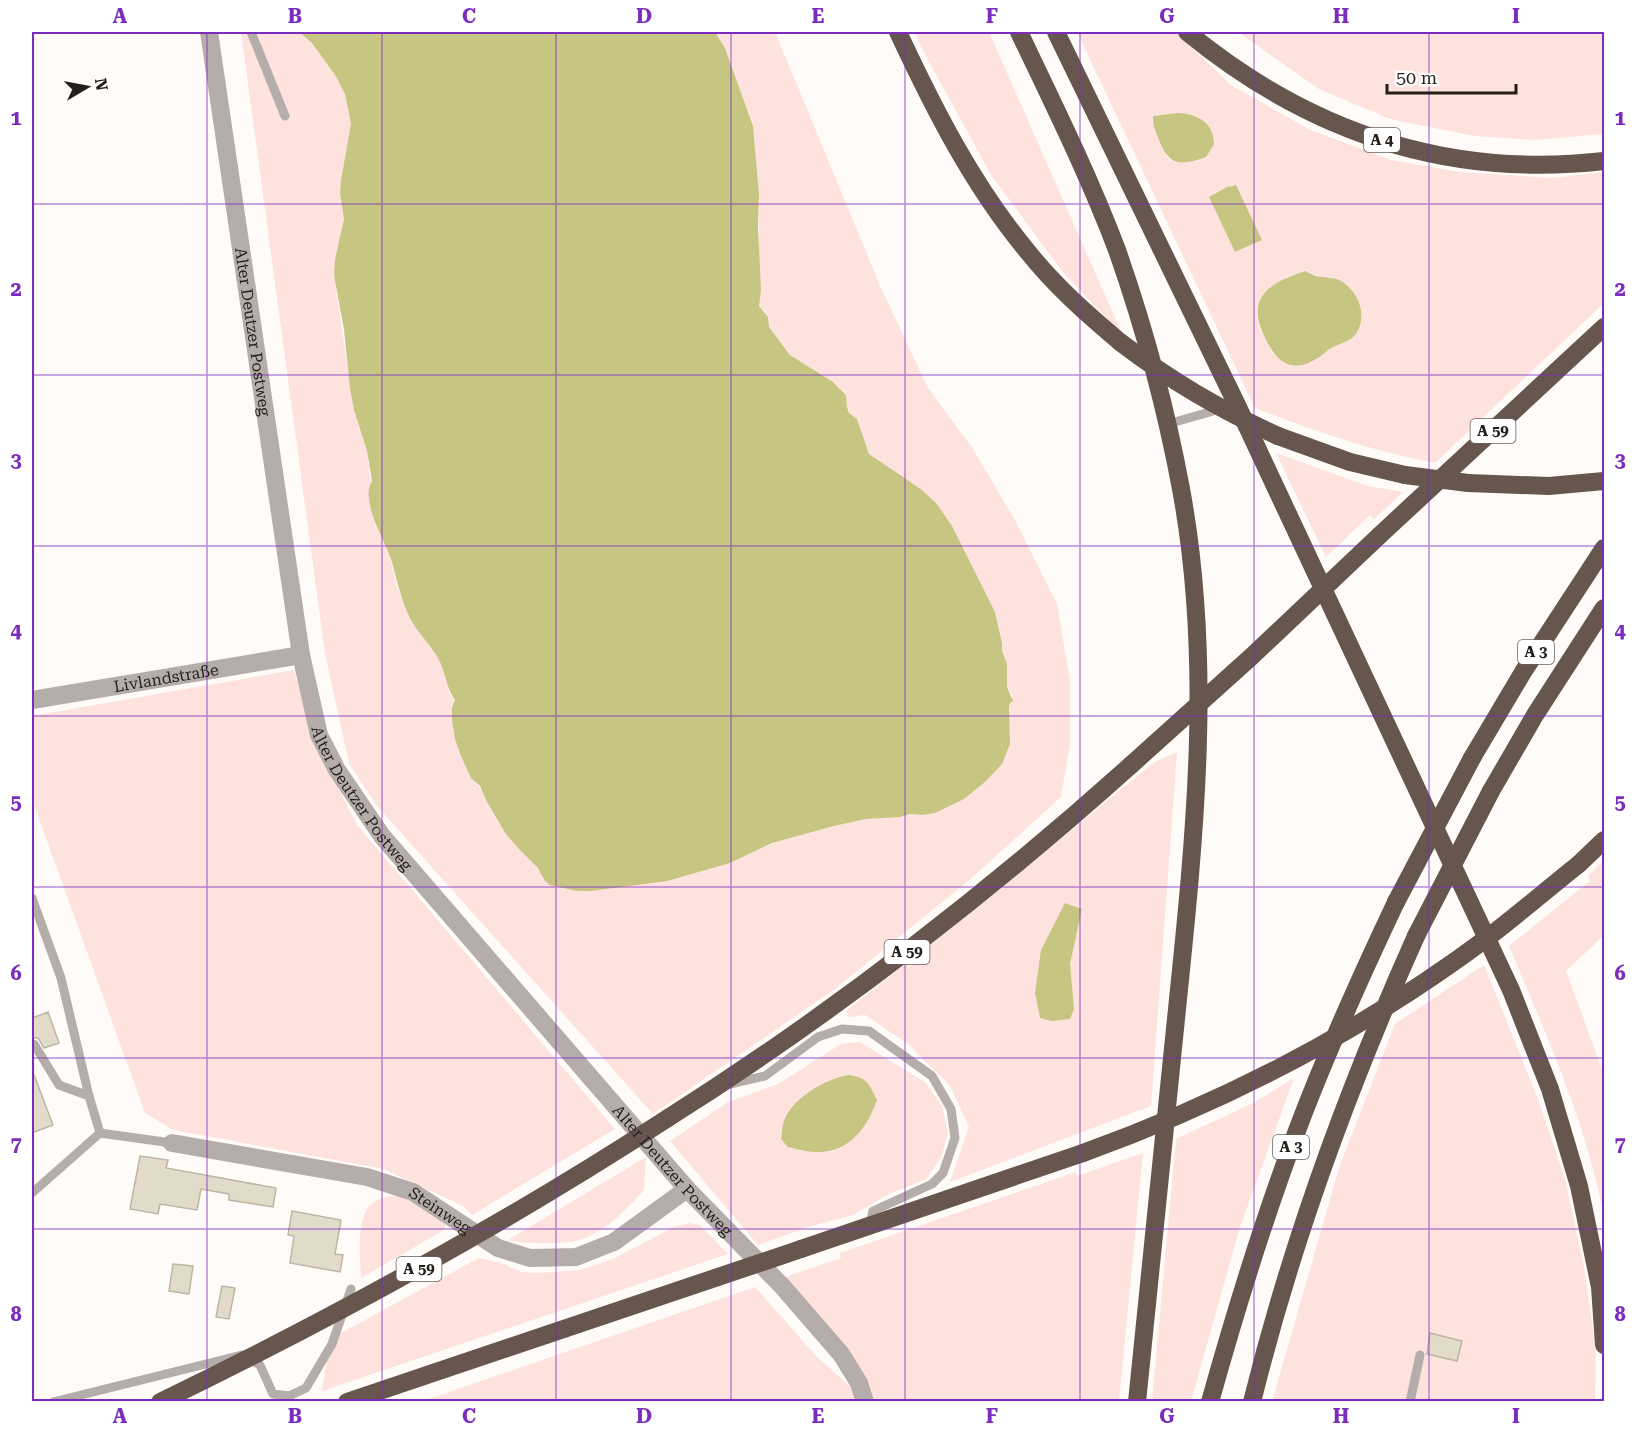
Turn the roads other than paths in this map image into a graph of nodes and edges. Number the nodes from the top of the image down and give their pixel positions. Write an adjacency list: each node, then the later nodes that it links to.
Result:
1 (209, 32): 15 (street, Alter Deutzer Postweg)
2 (251, 32): 7 (lane)
3 (898, 32): 12 (highway, bridge)
4 (1019, 32): 11 (highway)
5 (1056, 32): 10 (highway)
6 (1188, 32): 8 (highway, A 4)
7 (285, 116)
8 (1605, 161)
9 (1605, 327): 20 (highway, A 59, bridge)
10 (1237, 405): 11 (lane); 28 (highway)
11 (1168, 424): 34 (highway)
12 (1605, 481)
13 (1605, 548): 35 (highway, A 3, bridge)
14 (1605, 608): 36 (highway, A 3, bridge)
15 (301, 655): 16 (street, Livlandstraße); 24 (street, Alter Deutzer Postweg)
16 (32, 700)
17 (1605, 840): 26 (highway, bridge)
18 (32, 898): 21 (lane)
19 (34, 1044): 21 (lane)
20 (718, 1086): 26 (lane); 31 (highway, A 59, bridge)
21 (89, 1096): 22 (lane)
22 (100, 1133): 23 (lane); 25 (lane)
23 (172, 1143): 24 (street, Steinweg)
24 (687, 1189): 33 (street, Alter Deutzer Postweg)
25 (32, 1193)
26 (870, 1224): 32 (highway, bridge)
27 (351, 1289): 30 (lane)
28 (1605, 1345)
29 (1420, 1355): 37 (lane)
30 (54, 1401)
31 (160, 1401)
32 (347, 1401)
33 (865, 1401)
34 (1137, 1401)
35 (1210, 1401)
36 (1252, 1401)
37 (1410, 1401)

